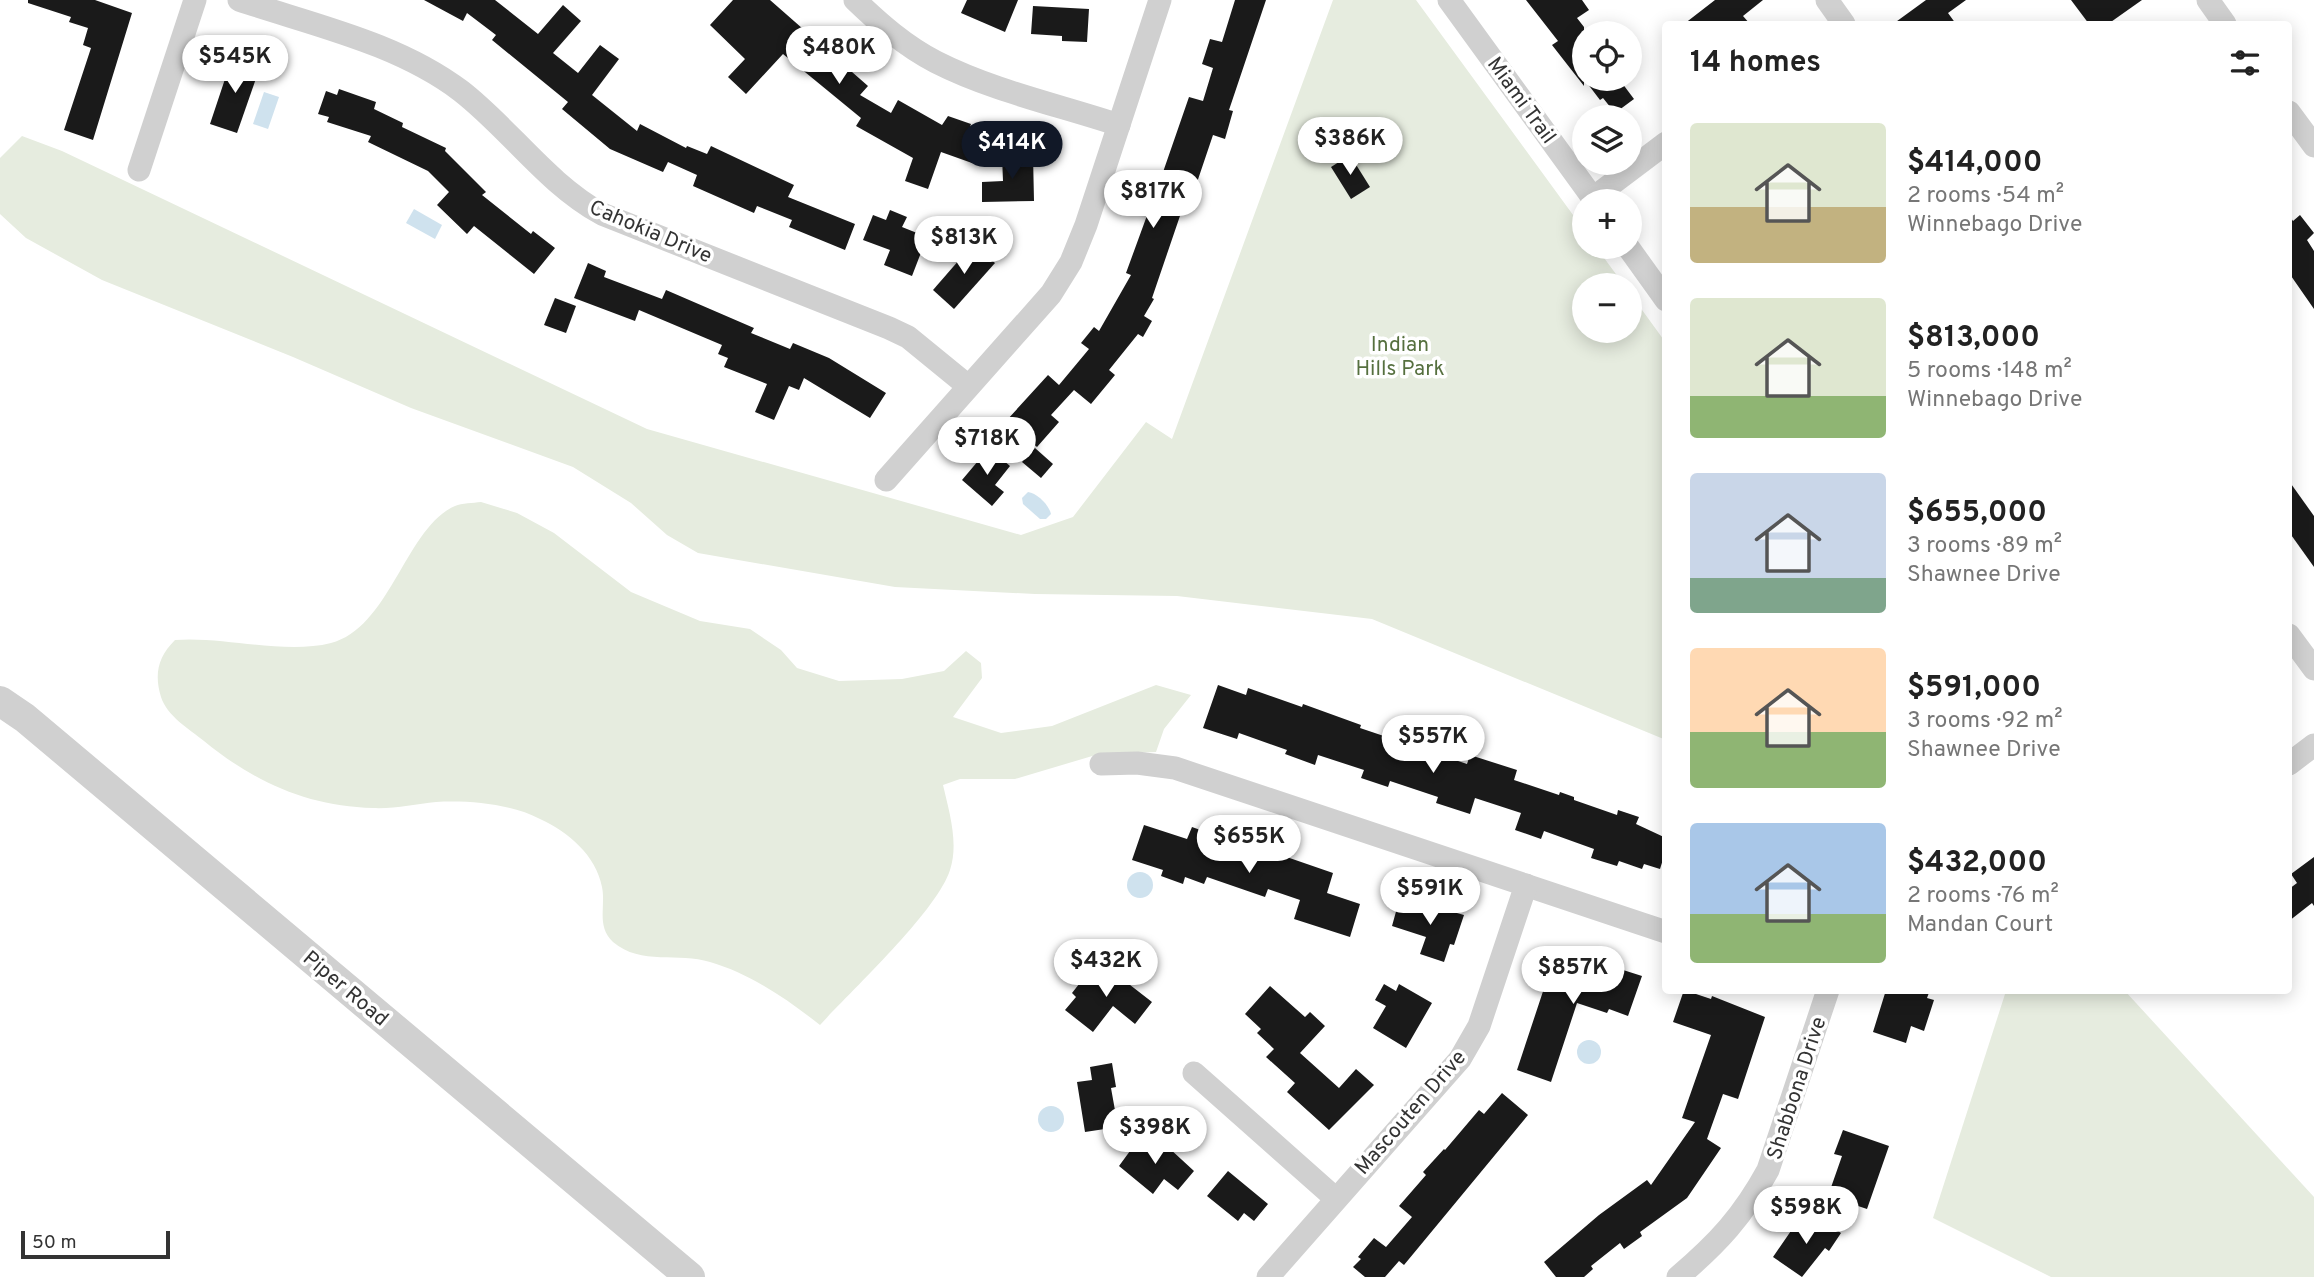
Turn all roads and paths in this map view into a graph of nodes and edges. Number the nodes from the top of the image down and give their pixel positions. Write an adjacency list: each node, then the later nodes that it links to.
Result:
1 (195, 0): 12 (street)
2 (239, 0): 17 (street, Cahokia Drive)
3 (855, 0): 9 (street)
4 (1160, 0): 9 (street)
5 (1449, 0): 13 (street, Miami Trail)
6 (2208, 0): 7 (street)
7 (2223, 21)
8 (2292, 116): 11 (street)
9 (1119, 125): 17 (street)
10 (1662, 146): 14 (street)
11 (2314, 146)
12 (139, 170)
13 (1586, 189)
14 (1608, 189)
15 (1637, 259): 16 (street)
16 (1662, 294)
17 (968, 386): 18 (street)
18 (886, 480)
19 (2292, 639): 20 (street)
20 (2314, 669)
21 (0, 701): 30 (street, Piper Road)
22 (2314, 745): 23 (street)
23 (2292, 762)
24 (1101, 764): 25 (street)
25 (1526, 886): 26 (street); 29 (street, Mascouten Drive)
26 (1662, 931)
27 (1827, 994): 32 (street, Shabbona Drive)
28 (1194, 1073): 29 (street)
29 (1335, 1198): 31 (street, Mascouten Drive)
30 (690, 1277)
31 (1268, 1277)
32 (1678, 1277)

